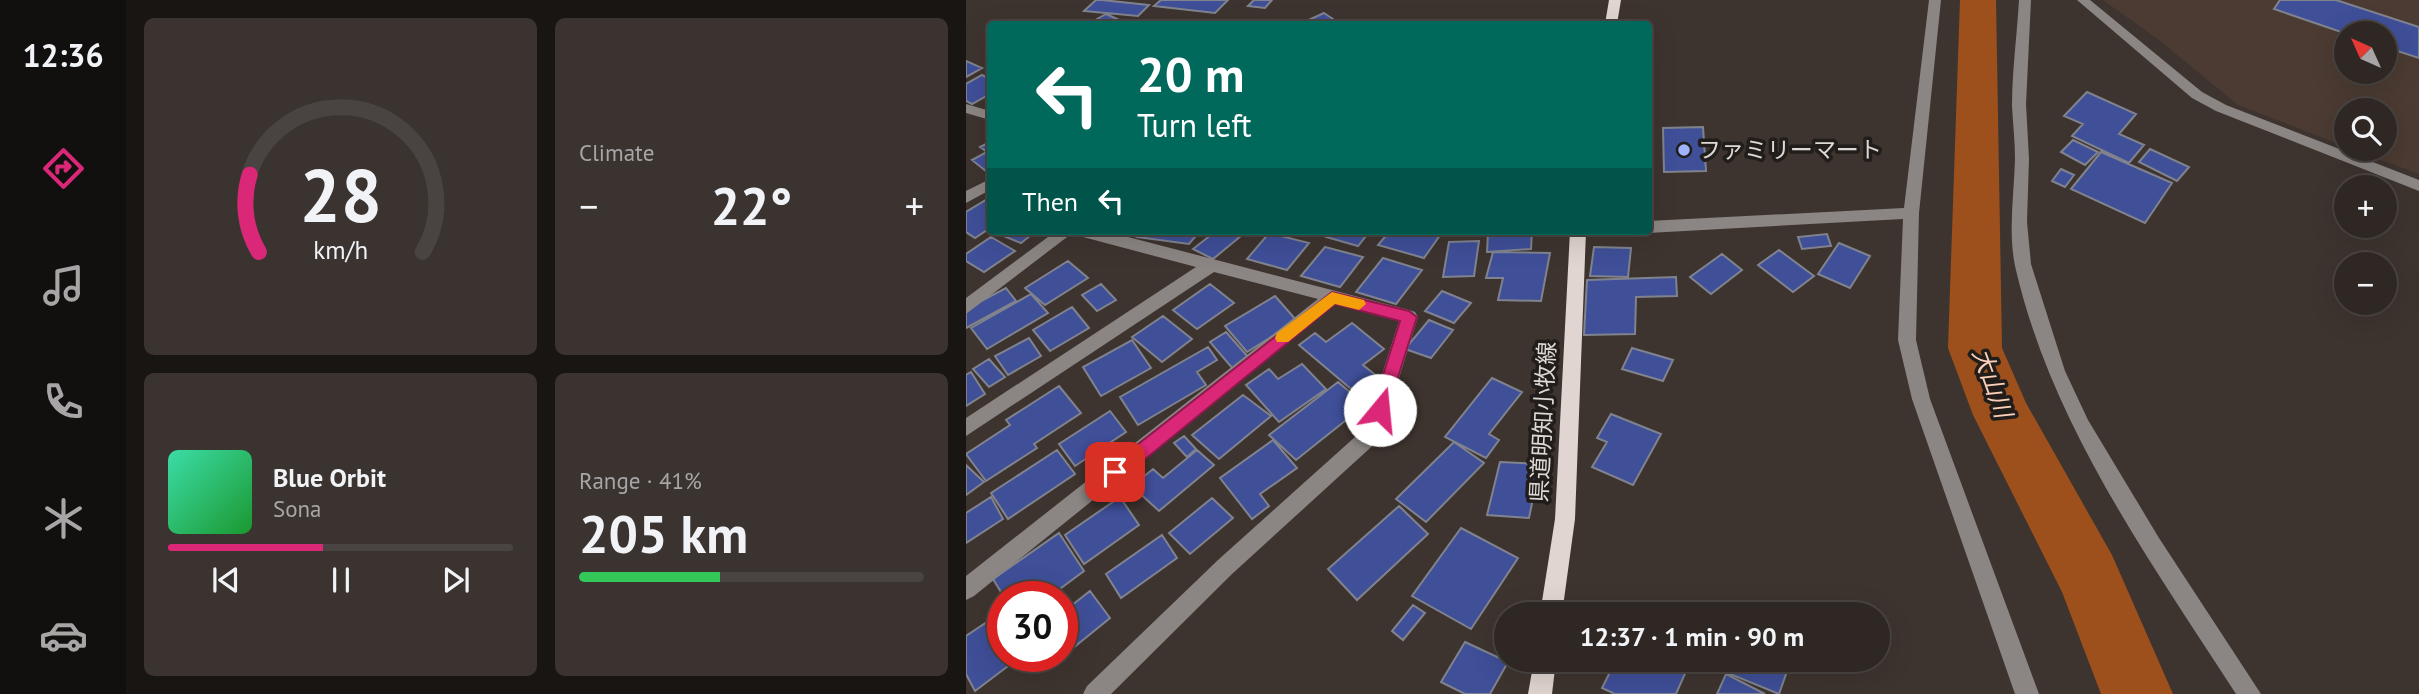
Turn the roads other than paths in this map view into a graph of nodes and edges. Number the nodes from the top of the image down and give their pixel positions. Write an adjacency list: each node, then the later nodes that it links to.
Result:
1 (1615, 0): 5 (main road)
2 (1935, 0): 11 (street)
3 (2025, 0): 26 (street)
4 (2083, 0): 9 (street)
5 (1612, 21)
6 (967, 109): 7 (street)
7 (987, 115)
8 (987, 186): 10 (street)
9 (2419, 186)
10 (966, 198)
11 (1911, 213): 12 (street); 25 (street)
12 (1652, 227)
13 (1062, 235): 18 (street)
14 (1099, 235): 16 (street)
15 (1578, 235): 21 (main road, 県道明知小牧線)
16 (1213, 264): 17 (street); 19 (street)
17 (1332, 298): 20 (street); 23 (street)
18 (966, 307)
19 (966, 428)
20 (966, 589)
21 (1554, 602)
22 (1543, 672): 24 (main road)
23 (1095, 694)
24 (1540, 694)
25 (2027, 694)
26 (2249, 694)

